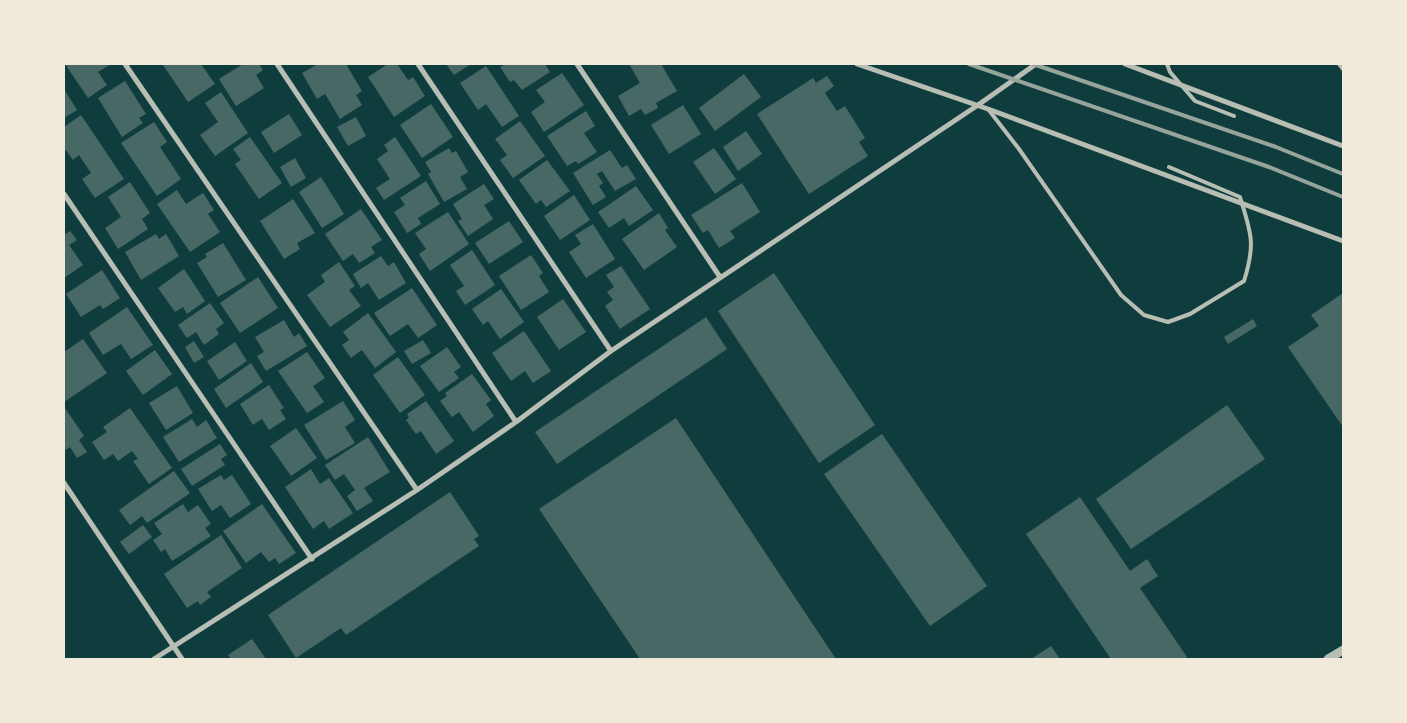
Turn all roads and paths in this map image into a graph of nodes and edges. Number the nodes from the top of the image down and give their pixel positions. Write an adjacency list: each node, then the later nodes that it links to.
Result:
1 (125, 64): 22 (street)
2 (277, 64): 20 (street)
3 (418, 64): 19 (street)
4 (577, 64): 18 (street)
5 (858, 64): 11 (street)
6 (1036, 64): 11 (street)
7 (1125, 64): 14 (street)
8 (1167, 64): 13 (lane)
9 (1339, 64): 10 (lane)
10 (1343, 69)
11 (978, 105): 12 (street); 18 (street)
12 (988, 109): 15 (lane); 17 (street)
13 (1234, 116)
14 (1343, 146)
15 (1169, 167)
16 (64, 194): 23 (street)
17 (1343, 241)
18 (720, 277): 19 (street)
19 (611, 351): 20 (street)
20 (516, 422): 22 (street)
21 (64, 483): 24 (street)
22 (417, 490): 23 (street)
23 (312, 559): 24 (street)
24 (173, 646): 26 (street); 27 (street)
25 (1343, 650): 28 (street)
26 (154, 659)
27 (182, 659)
28 (1328, 659)

